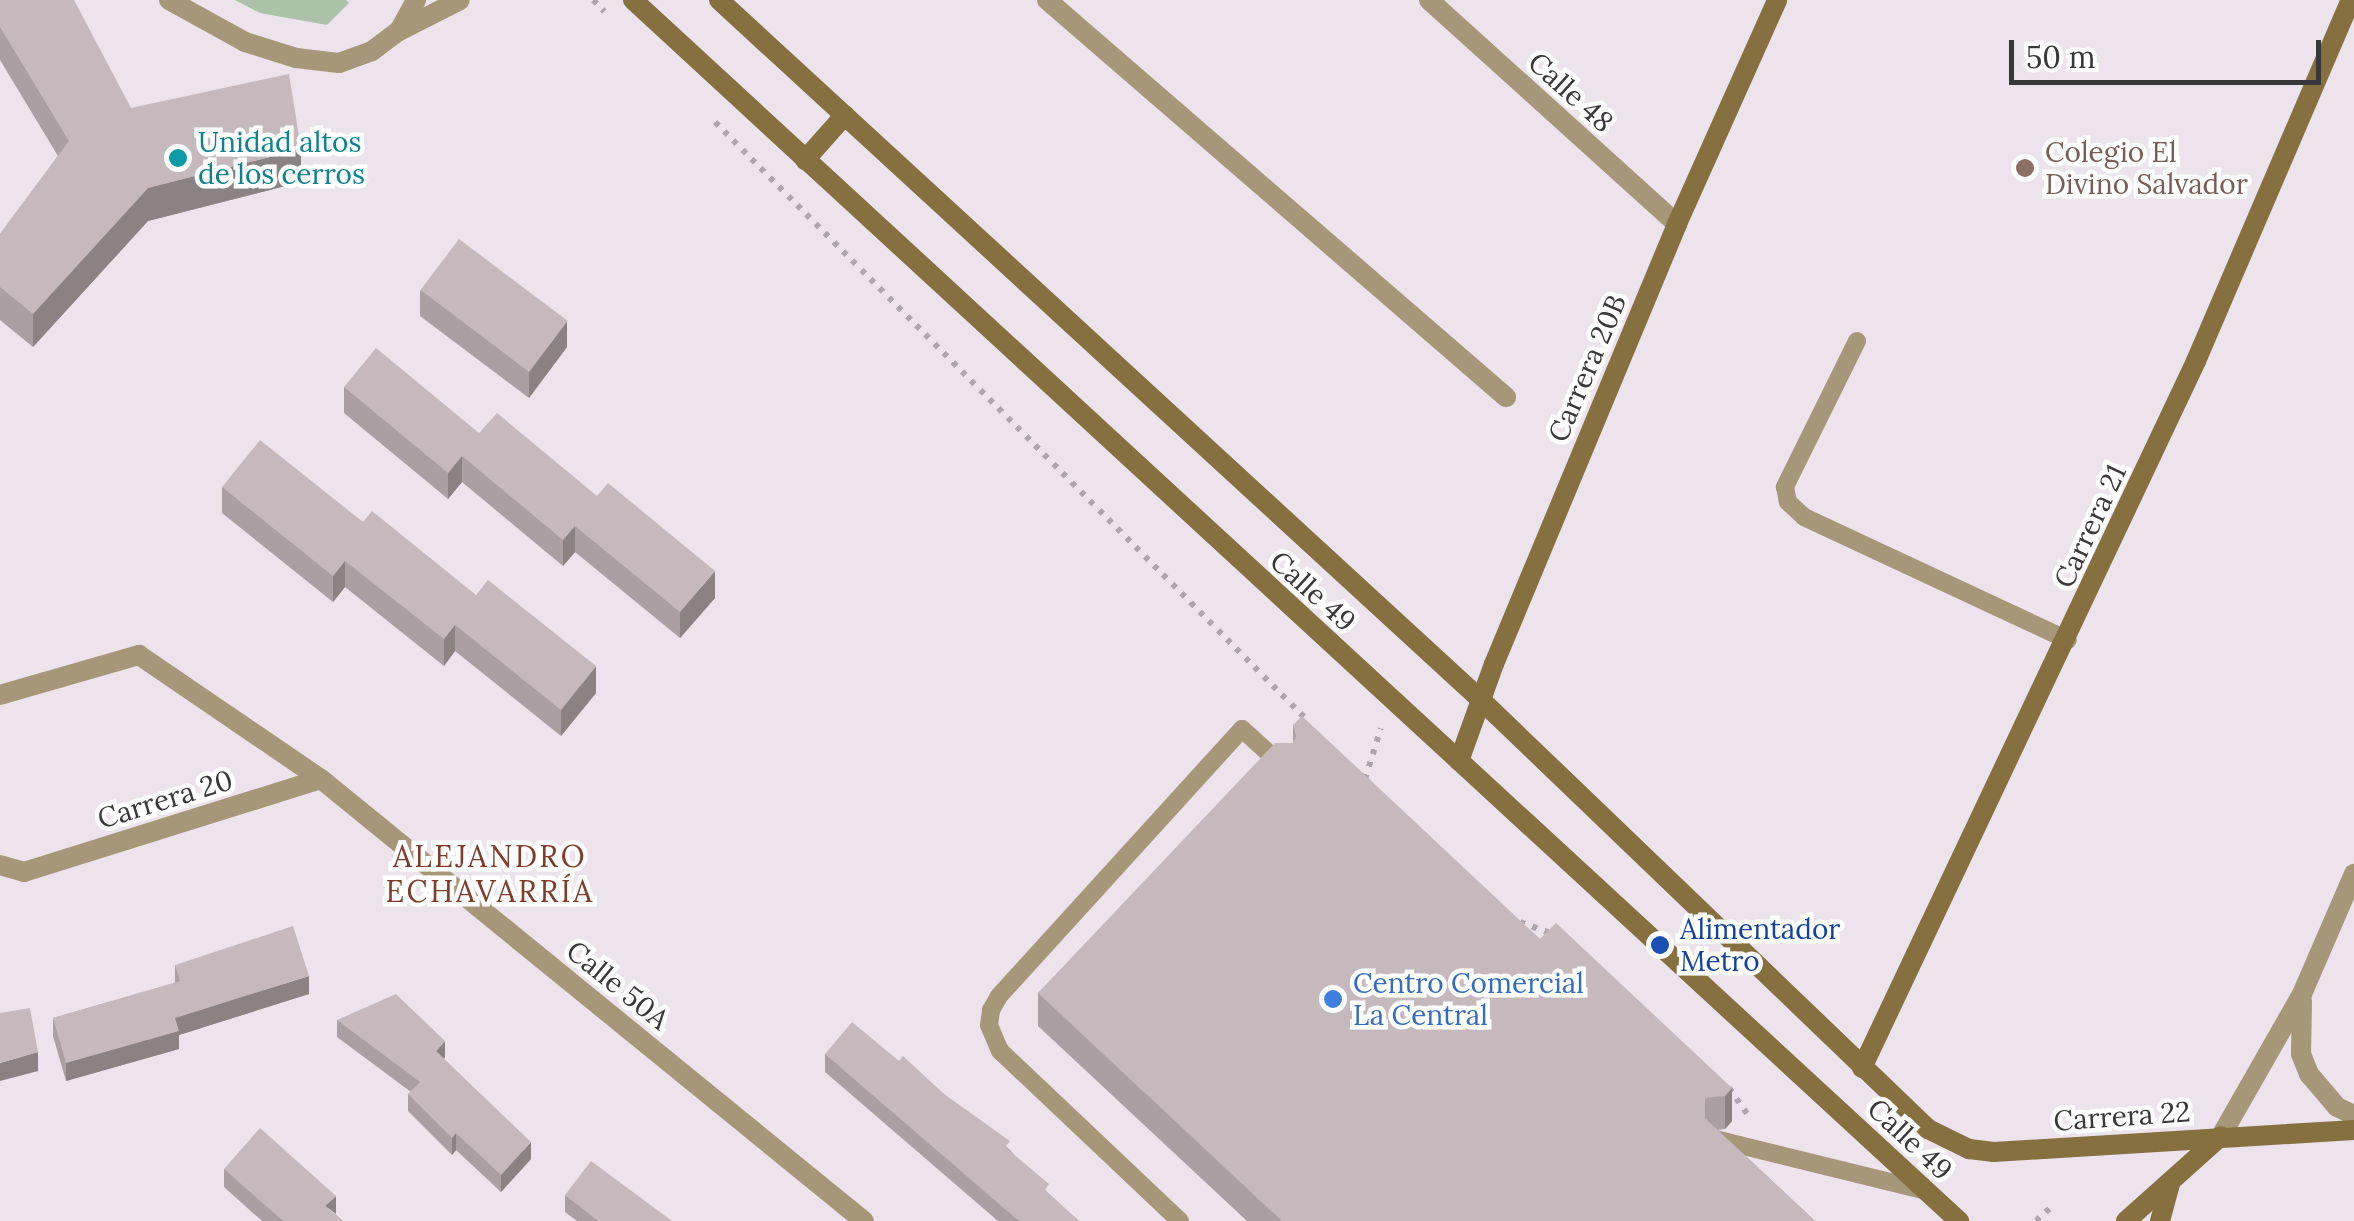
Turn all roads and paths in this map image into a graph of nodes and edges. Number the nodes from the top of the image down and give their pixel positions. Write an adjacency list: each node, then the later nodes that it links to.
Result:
1 (169, 0): 12 (street)
2 (416, 0): 12 (street)
3 (460, 0): 12 (street)
4 (594, 0): 11 (path)
5 (632, 0): 15 (main road, Calle 49)
6 (719, 0): 14 (main road, Calle 49)
7 (1047, 0): 18 (street)
8 (1429, 0): 16 (street, Calle 48)
9 (1778, 0): 16 (main road, Carrera 20B)
10 (2351, 0): 19 (main road, Carrera 21)
11 (608, 14)
12 (398, 31)
13 (706, 113): 23 (path)
14 (845, 115): 15 (main road); 22 (main road, Calle 49)
15 (804, 160): 21 (main road, Calle 49)
16 (1677, 224): 22 (main road, Carrera 20B)
17 (1857, 341): 19 (lane)
18 (1506, 397)
19 (2068, 640): 35 (main road, Carrera 21)
20 (0, 695): 27 (street, Calle 50A)
21 (1390, 698): 24 (main road, Calle 49); 28 (path)
22 (1481, 700): 24 (main road, Carrera 20B); 35 (main road, Calle 49)
23 (1309, 722)
24 (1459, 761): 44 (main road, Calle 49)
25 (1351, 765): 28 (path)
26 (1284, 767): 47 (lane)
27 (321, 779): 30 (street, Carrera 20); 46 (street, Calle 50A)
28 (1365, 779): 29 (path)
29 (1379, 793)
30 (0, 865)
31 (2354, 874): 34 (street, Carrera 22)
32 (1506, 915): 33 (path)
33 (1562, 938)
34 (2302, 994): 37 (street, Carrera 22); 40 (street, Carrera 22)
35 (1862, 1068): 38 (main road, Calle 49)
36 (1724, 1084): 42 (path)
37 (2354, 1115)
38 (1928, 1128): 40 (main road, Carrera 22)
39 (2354, 1130): 40 (main road)
40 (2221, 1136): 43 (main road)
41 (1716, 1139): 42 (lane)
42 (1748, 1150): 44 (lane)
43 (2170, 1184): 50 (main road); 51 (main road)
44 (1927, 1191): 48 (main road, Calle 49)
45 (2054, 1204): 49 (path)
46 (864, 1221)
47 (1180, 1221)
48 (1959, 1221)
49 (2036, 1221)
50 (2126, 1221)
51 (2160, 1221)

